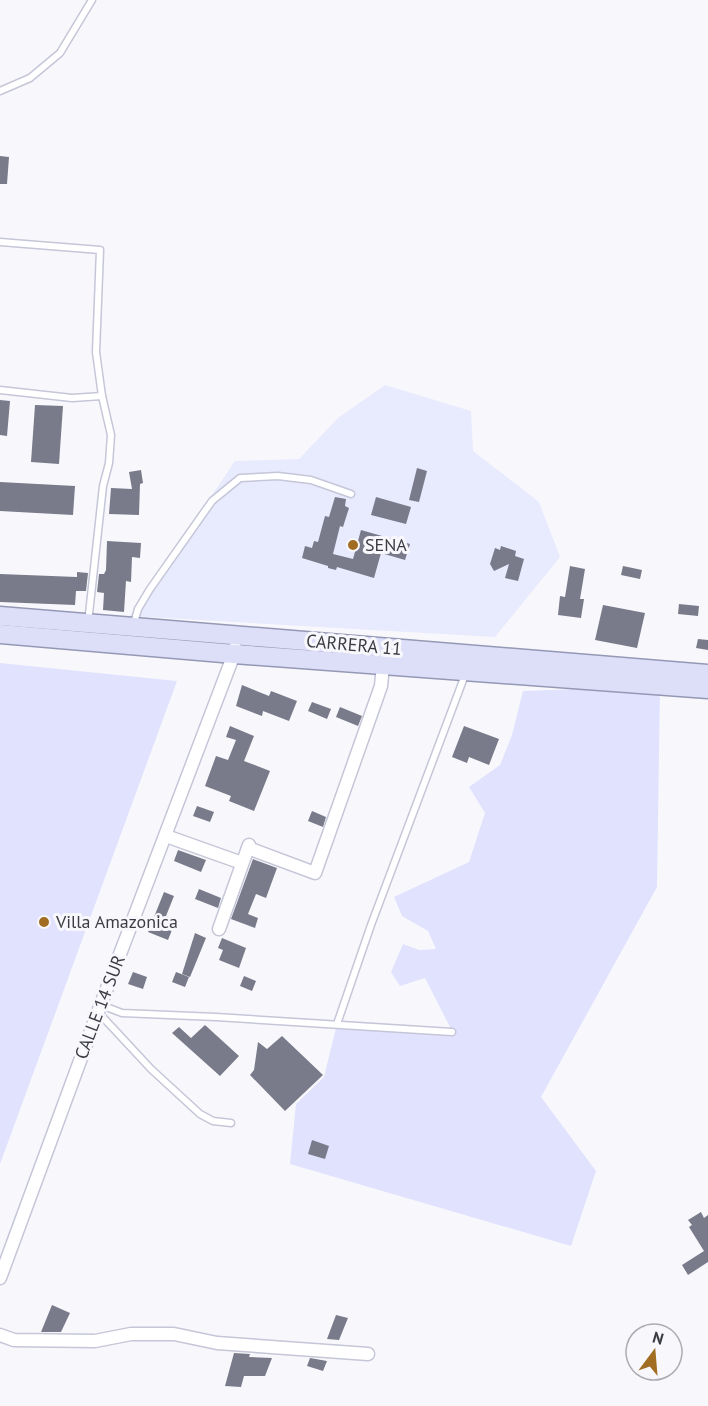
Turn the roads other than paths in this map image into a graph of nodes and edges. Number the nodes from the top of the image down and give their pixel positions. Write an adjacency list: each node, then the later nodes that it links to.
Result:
1 (92, 0): 2 (lane)
2 (0, 91)
3 (0, 242): 5 (lane)
4 (0, 390): 5 (lane)
5 (102, 396): 8 (lane)
6 (351, 494): 9 (lane)
7 (0, 616): 8 (main road, CARRERA 11)
8 (88, 623): 9 (main road, CARRERA 11)
9 (133, 627): 11 (main road, CARRERA 11); 12 (lane)
10 (0, 634): 12 (main road, CARRERA 11)
11 (235, 635): 13 (street, CALLE 14 SUR); 16 (main road, CARRERA 11)
12 (132, 645): 13 (main road, CARRERA 11)
13 (234, 654): 14 (main road, CARRERA 11); 18 (street, CALLE 14 SUR)
14 (383, 665): 15 (main road, CARRERA 11); 19 (street)
15 (466, 671): 17 (main road, CARRERA 11); 22 (lane)
16 (708, 674)
17 (708, 689)
18 (166, 836): 19 (street); 21 (street, CALLE 14 SUR)
19 (242, 863): 20 (street)
20 (219, 929)
21 (99, 1008): 22 (lane); 24 (lane); 25 (street, CALLE 14 SUR)
22 (337, 1024): 23 (lane)
23 (452, 1032)
24 (231, 1123)
25 (0, 1278)
26 (0, 1335): 27 (street)
27 (368, 1354)

